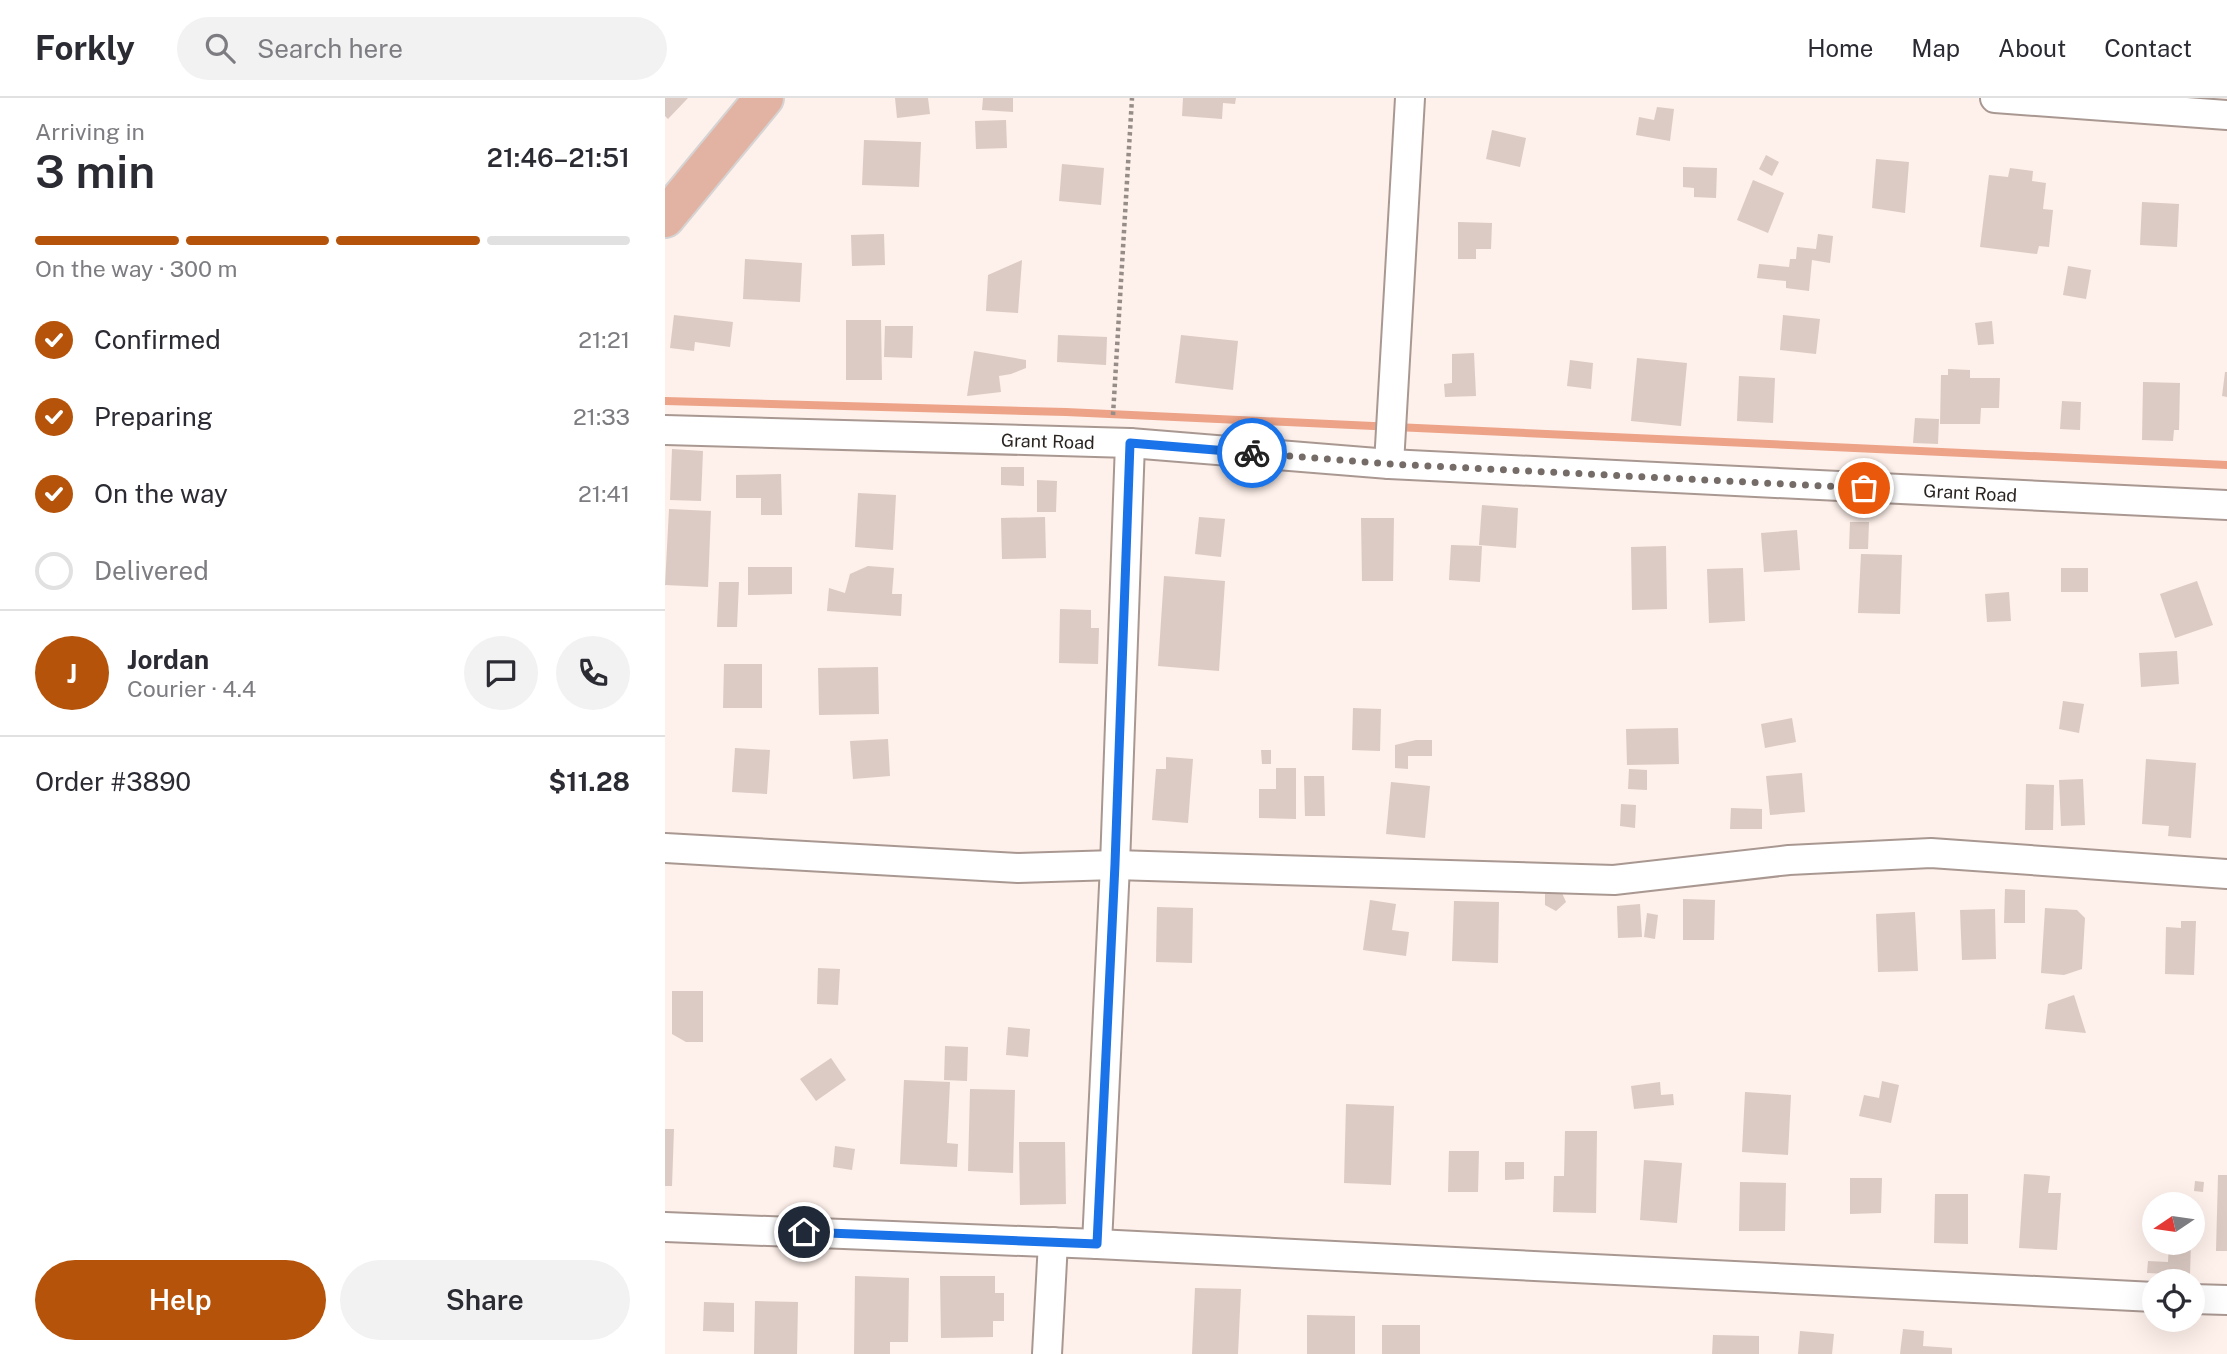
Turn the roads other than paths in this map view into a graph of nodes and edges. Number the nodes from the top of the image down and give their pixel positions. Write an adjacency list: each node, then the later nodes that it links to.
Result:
1 (764, 98): 5 (main road)
2 (1410, 98): 8 (street)
3 (1995, 98): 4 (street)
4 (2227, 115)
5 (665, 218)
6 (665, 430): 7 (street, Grant Road)
7 (1121, 443): 8 (street, Grant Road); 11 (street)
8 (1389, 464): 9 (street, Grant Road)
9 (2227, 505)
10 (665, 848): 11 (street)
11 (1115, 864): 12 (street); 15 (street)
12 (2227, 874)
13 (665, 1227): 14 (street)
14 (1053, 1242): 15 (street); 19 (street)
15 (1097, 1244): 16 (street)
16 (2142, 1296)
17 (2205, 1299): 18 (street)
18 (2227, 1300)
19 (1047, 1354)

